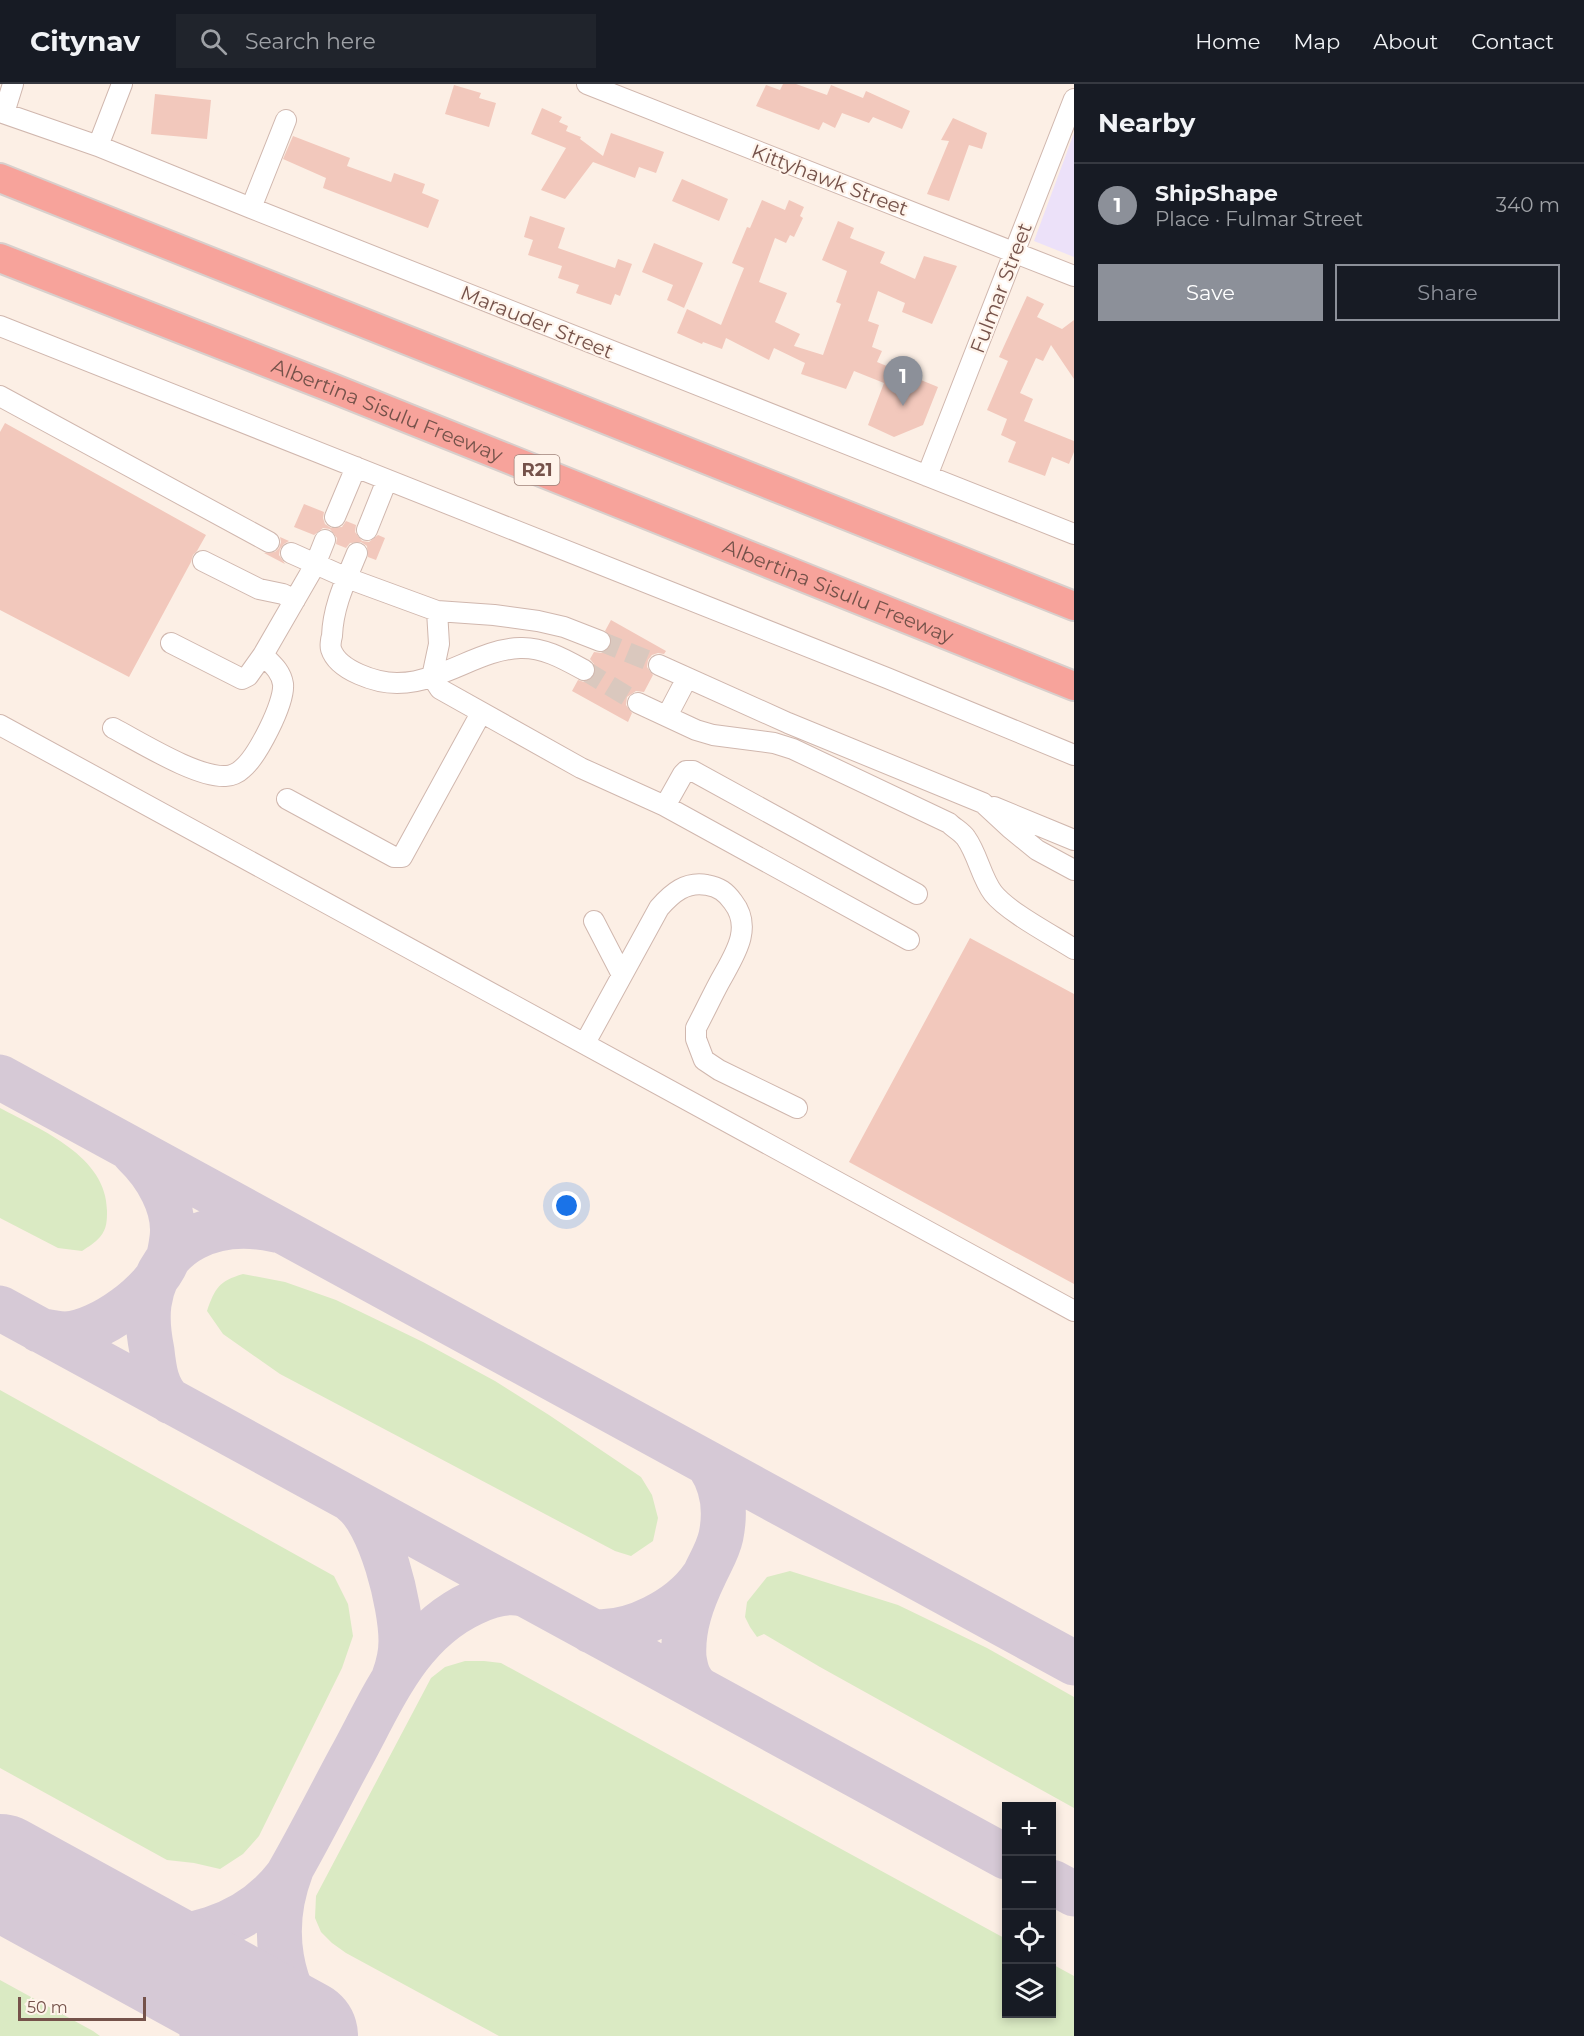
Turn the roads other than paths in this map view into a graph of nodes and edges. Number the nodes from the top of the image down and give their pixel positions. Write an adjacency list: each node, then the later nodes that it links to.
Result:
1 (13, 84): 5 (street)
2 (123, 84): 7 (street)
3 (587, 84): 10 (street, Kittyhawk Street)
4 (1074, 99): 10 (street, Fulmar Street)
5 (2, 112): 7 (street, Marauder Street)
6 (286, 120): 9 (street)
7 (98, 146): 9 (street, Marauder Street)
8 (0, 178): 29 (highway)
9 (251, 208): 16 (street, Marauder Street)
10 (1015, 253): 12 (street, Kittyhawk Street); 16 (street, Fulmar Street)
11 (0, 258): 38 (highway, Albertina Sisulu Freeway / R21)
12 (1074, 276)
13 (0, 326): 15 (street)
14 (0, 396): 22 (street)
15 (356, 467): 17 (street); 18 (street)
16 (927, 476): 20 (street, Marauder Street)
17 (387, 480): 19 (street); 44 (street)
18 (335, 517)
19 (367, 530)
20 (1074, 534)
21 (325, 540): 26 (street)
22 (269, 542)
23 (291, 553): 26 (street)
24 (357, 553): 27 (street)
25 (203, 561): 28 (street)
26 (315, 565): 27 (street); 28 (street)
27 (347, 578): 30 (street); 36 (street)
28 (295, 600): 33 (street)
29 (1074, 606)
30 (437, 611): 31 (street); 36 (street)
31 (600, 641)
32 (171, 643): 33 (street)
33 (262, 655): 43 (street)
34 (659, 665): 37 (street)
35 (584, 670): 36 (street)
36 (432, 677): 40 (street)
37 (687, 678): 41 (street); 46 (street)
38 (1074, 686)
39 (638, 703): 41 (street)
40 (481, 713): 45 (street); 47 (street)
41 (667, 716): 53 (street)
42 (0, 725): 55 (street)
43 (113, 728)
44 (1074, 755)
45 (287, 799)
46 (983, 803): 48 (street); 49 (street)
47 (665, 806): 50 (street); 52 (street)
48 (1074, 840)
49 (1074, 870)
50 (917, 894)
51 (594, 921): 54 (street)
52 (909, 940)
53 (1074, 949)
54 (622, 975): 55 (street); 56 (street)
55 (585, 1043): 57 (street)
56 (797, 1108)
57 (1074, 1311)

